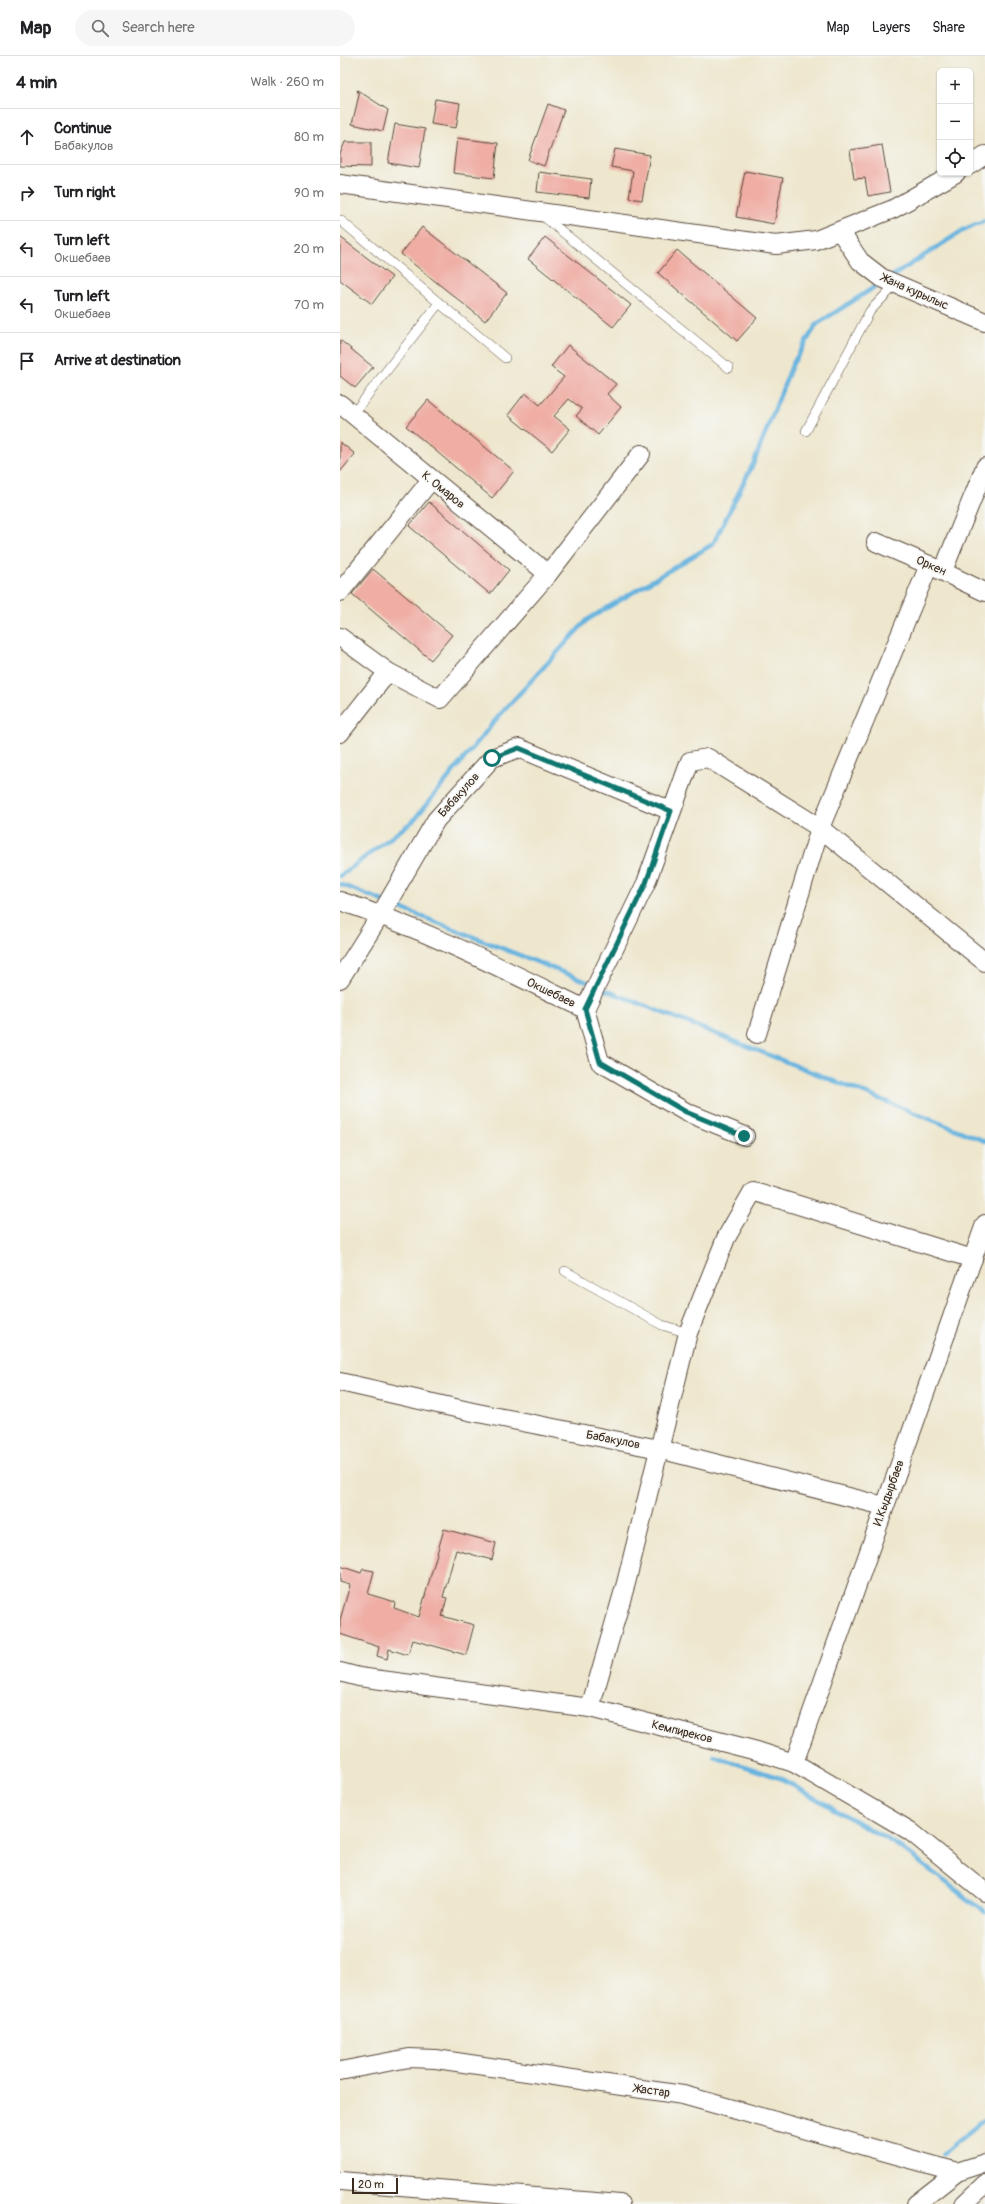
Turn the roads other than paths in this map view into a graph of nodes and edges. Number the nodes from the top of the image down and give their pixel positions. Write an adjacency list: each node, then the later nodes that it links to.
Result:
1 (985, 155): 2 (street)
2 (973, 163)
3 (951, 176): 7 (street)
4 (340, 184): 5 (street)
5 (538, 212): 7 (street); 12 (lane)
6 (340, 220): 9 (lane)
7 (840, 231): 8 (street, Жана курылыс)
8 (896, 284): 10 (street, Жана курылыс); 14 (lane)
9 (439, 302): 11 (lane); 13 (lane)
10 (985, 322)
11 (505, 358)
12 (729, 368)
13 (346, 409): 17 (street, К. Омаров)
14 (806, 430)
15 (641, 454): 20 (street)
16 (985, 467): 19 (street)
17 (431, 480): 20 (street, К. Омаров); 21 (street)
18 (876, 542): 19 (street, Оркен)
19 (936, 568): 22 (street, Оркен); 27 (street)
20 (548, 574): 24 (street)
21 (340, 592)
22 (985, 592)
23 (340, 637): 24 (street)
24 (388, 672): 25 (street)
25 (340, 733)
26 (671, 811): 27 (street); 29 (street, Бабакулов); 32 (street)
27 (820, 828): 30 (street); 33 (street)
28 (340, 901): 29 (street, Окшебаев)
29 (381, 914): 31 (street, Бабакулов); 32 (street, Окшебаев)
30 (985, 962)
31 (340, 979)
32 (585, 1009): 34 (street, Окшебаев)
33 (757, 1034)
34 (744, 1136)
35 (985, 1224): 36 (street, И.Кыдырбаев)
36 (973, 1259): 38 (street); 41 (street, И.Кыдырбаев)
37 (565, 1271): 38 (lane)
38 (688, 1333): 40 (street)
39 (340, 1382): 40 (street, Бабакулов)
40 (659, 1449): 41 (street, Бабакулов); 43 (street)
41 (884, 1506): 44 (street, И.Кыдырбаев)
42 (340, 1672): 43 (street, Кемпиреков)
43 (590, 1708): 44 (street, Кемпиреков)
44 (794, 1764): 45 (street, Кемпиреков)
45 (985, 1892)
46 (340, 2072): 48 (street, Жастар)
47 (985, 2163): 48 (street)
48 (957, 2172): 52 (street)
49 (340, 2181): 51 (street)
50 (985, 2184): 53 (street)
51 (620, 2204)
52 (916, 2204)
53 (964, 2204)

